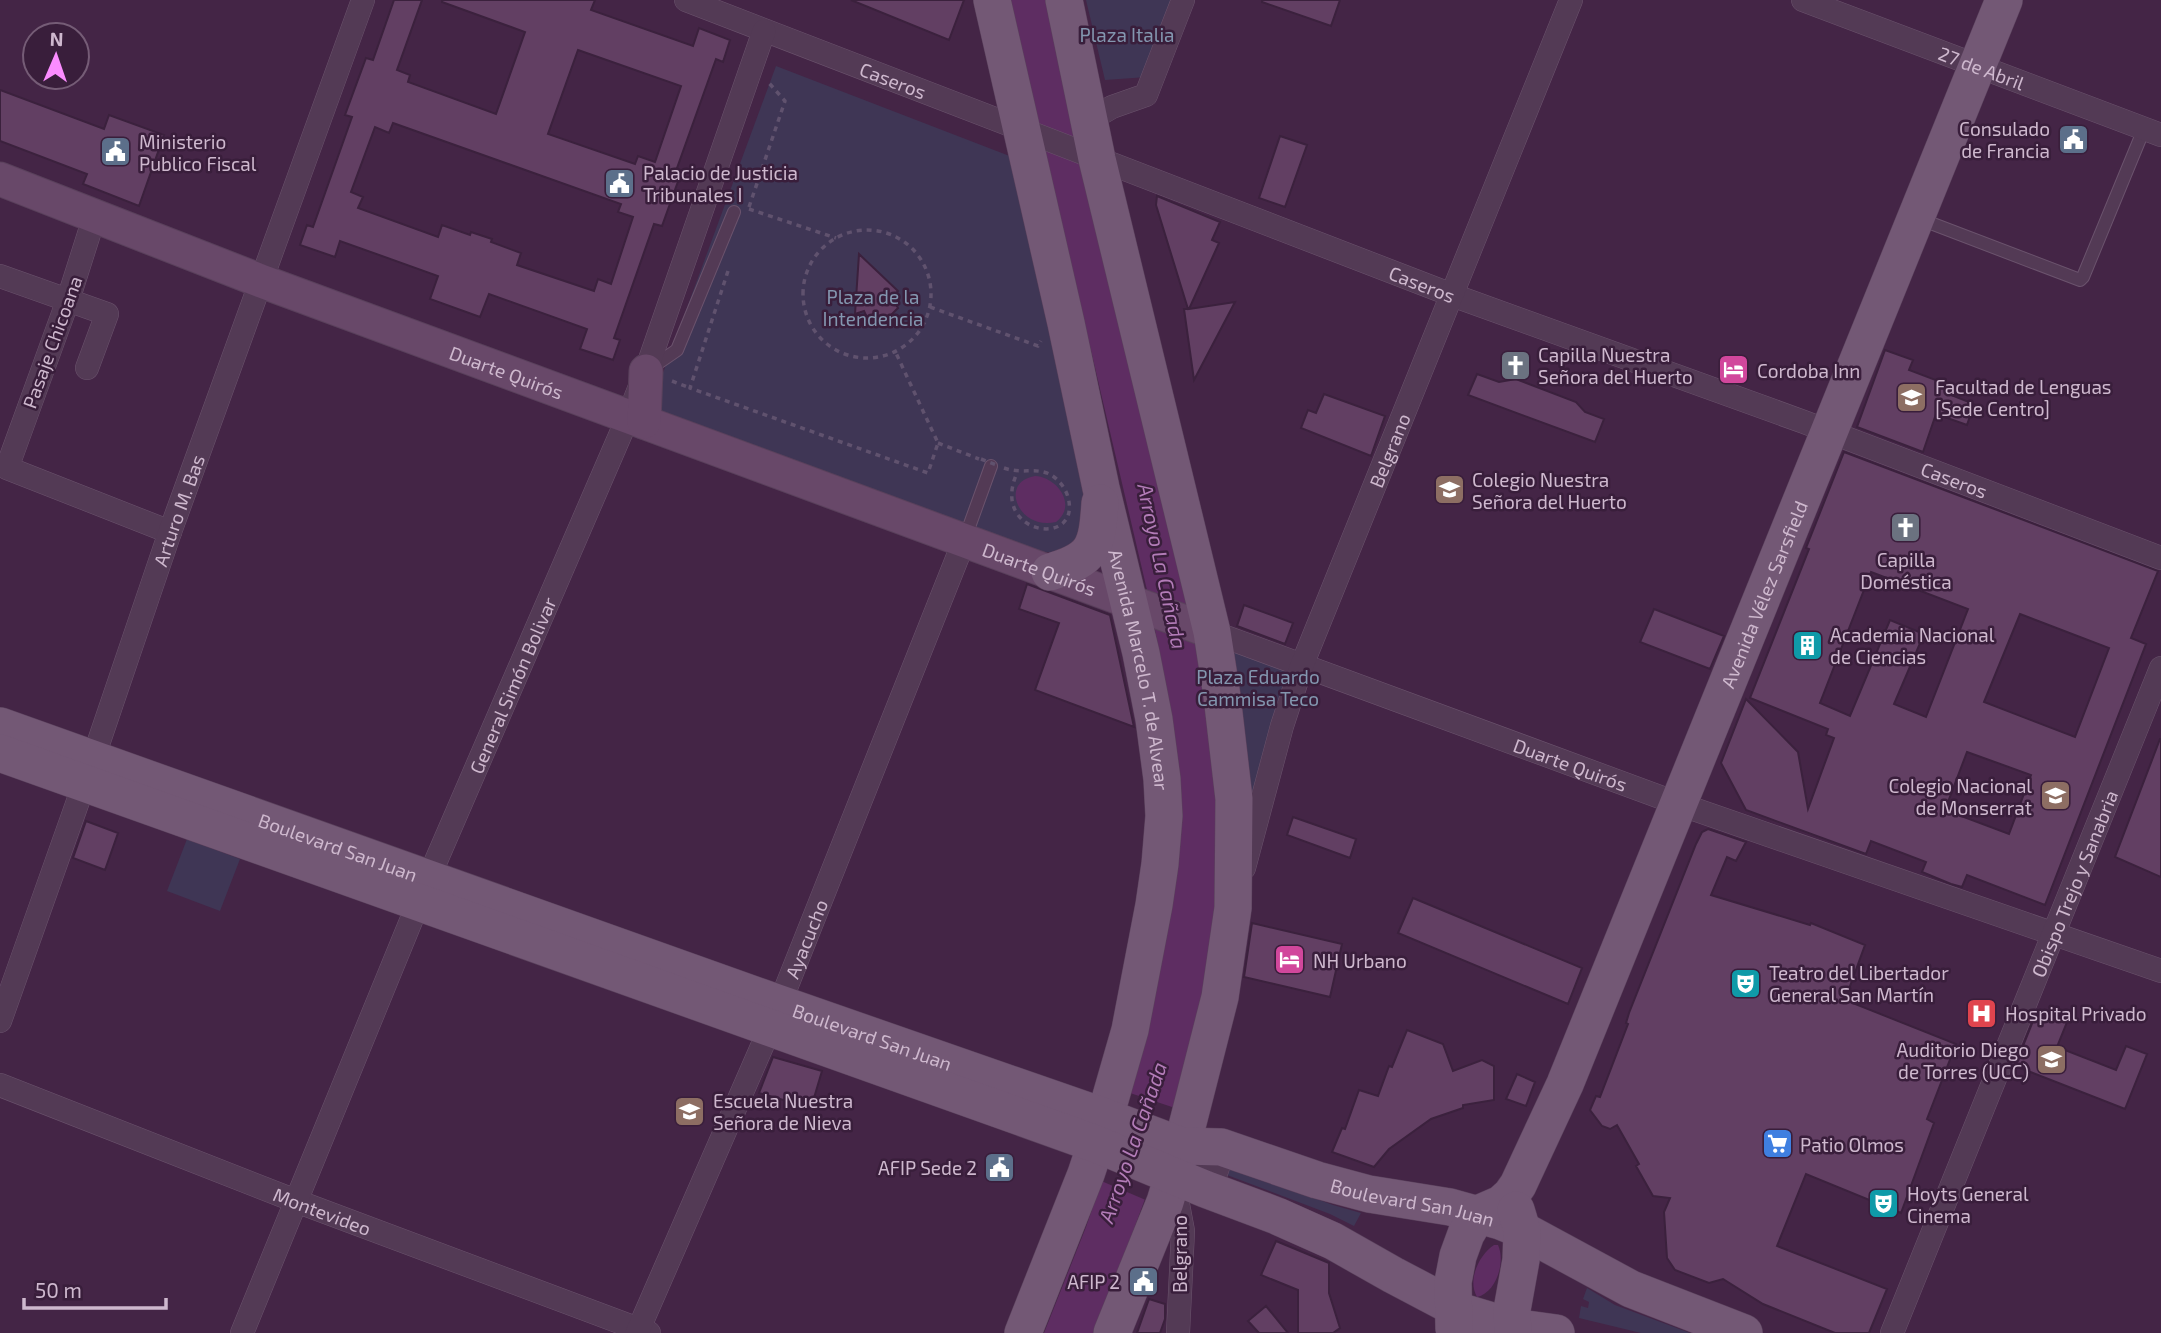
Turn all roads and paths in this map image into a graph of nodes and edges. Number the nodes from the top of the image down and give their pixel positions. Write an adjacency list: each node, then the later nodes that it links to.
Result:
1 (363, 0): 23 (street, Arturo M. Bas)
2 (686, 0): 9 (street, Caseros)
3 (992, 0): 13 (main road, Avenida Marcelo T. de Alvear)
4 (1064, 0): 12 (main road)
5 (1183, 0): 12 (street)
6 (1571, 0): 24 (street, Belgrano)
7 (1803, 0): 11 (street, 27 de Abril)
8 (2004, 0): 11 (main road, Avenida Vélez Sarsfield)
9 (764, 31): 10 (street); 13 (street, Caseros)
10 (752, 65): 20 (path); 30 (street)
11 (1978, 66): 14 (street, 27 de Abril); 19 (main road, Avenida Vélez Sarsfield)
12 (1088, 121): 15 (main road)
13 (1023, 131): 15 (street, Caseros); 36 (main road, Avenida Marcelo T. de Alvear)
14 (2152, 132): 19 (lane)
15 (1097, 159): 24 (street, Caseros); 42 (main road)
16 (0, 179): 18 (main road, Duarte Quirós)
17 (734, 212): 30 (lane)
18 (95, 215): 23 (main road, Duarte Quirós); 25 (street, Pasaje Chicoana)
19 (1917, 218): 32 (main road, Avenida Vélez Sarsfield)
20 (835, 238): 26 (path); 28 (path)
21 (732, 260): 33 (path)
22 (0, 276): 25 (street)
23 (261, 281): 31 (main road, Duarte Quirós); 37 (street, Arturo M. Bas)
24 (1452, 295): 32 (street, Caseros); 43 (street, Belgrano)
25 (68, 300): 29 (street); 37 (street, Pasaje Chicoana)
26 (930, 307): 27 (path); 28 (path)
27 (1038, 346)
28 (895, 351): 33 (path)
29 (87, 368)
30 (646, 371): 31 (main road)
31 (636, 419): 38 (main road, Duarte Quirós); 49 (street, General Simón Bolivar)
32 (1830, 432): 39 (street, Caseros); 48 (main road, Avenida Vélez Sarsfield)
33 (938, 443): 34 (path)
34 (990, 464): 35 (path); 38 (lane)
35 (1017, 473): 35 (path)
36 (1101, 488): 40 (main road); 41 (main road, Avenida Marcelo T. de Alvear)
37 (170, 533): 47 (street, Arturo M. Bas)
38 (964, 541): 40 (main road, Duarte Quirós); 53 (street, Ayacucho)
39 (2161, 558)
40 (1050, 572): 41 (main road, Duarte Quirós)
41 (1127, 601): 42 (main road, Duarte Quirós); 56 (main road, Avenida Marcelo T. de Alvear)
42 (1212, 632): 43 (street, Duarte Quirós); 50 (main road)
43 (1302, 665): 48 (street, Duarte Quirós); 50 (street, Belgrano)
44 (2161, 668): 51 (street, Obispo Trejo y Sanabria)
45 (0, 726): 47 (main road, Boulevard San Juan)
46 (0, 753): 47 (main road, Boulevard San Juan)
47 (88, 771): 49 (main road, Boulevard San Juan); 54 (street, Arturo M. Bas)
48 (1679, 804): 51 (street, Duarte Quirós); 58 (main road, Avenida Vélez Sarsfield)
49 (424, 890): 53 (main road, Boulevard San Juan); 59 (street, General Simón Bolivar)
50 (1233, 908): 57 (main road)
51 (2054, 933): 52 (street, Duarte Quirós); 71 (street, Obispo Trejo y Sanabria)
52 (2161, 971)
53 (775, 1016): 56 (main road, Boulevard San Juan); 64 (street, Ayacucho)
54 (0, 1021)
55 (0, 1085): 59 (street, Montevideo)
56 (1100, 1130): 57 (main road, Boulevard San Juan); 66 (main road, Avenida Marcelo T. de Alvear)
57 (1177, 1161): 60 (main road, Boulevard San Juan); 62 (main road, Boulevard San Juan); 67 (main road); 68 (street, Belgrano)
58 (1518, 1185): 60 (main road, Avenida Vélez Sarsfield); 61 (main road, Avenida Vélez Sarsfield)
59 (296, 1202): 64 (street, Montevideo); 65 (street, General Simón Bolivar)
60 (1478, 1214): 61 (main road, Boulevard San Juan); 62 (main road)
61 (1522, 1230): 63 (main road, Avenida Vélez Sarsfield); 70 (main road, Boulevard San Juan)
62 (1454, 1320): 63 (main road, Boulevard San Juan)
63 (1513, 1330): 69 (main road, Boulevard San Juan)
64 (641, 1332)
65 (242, 1333)
66 (1023, 1333)
67 (1112, 1333)
68 (1178, 1333)
69 (1556, 1333)
70 (1744, 1333)
71 (1892, 1333)

